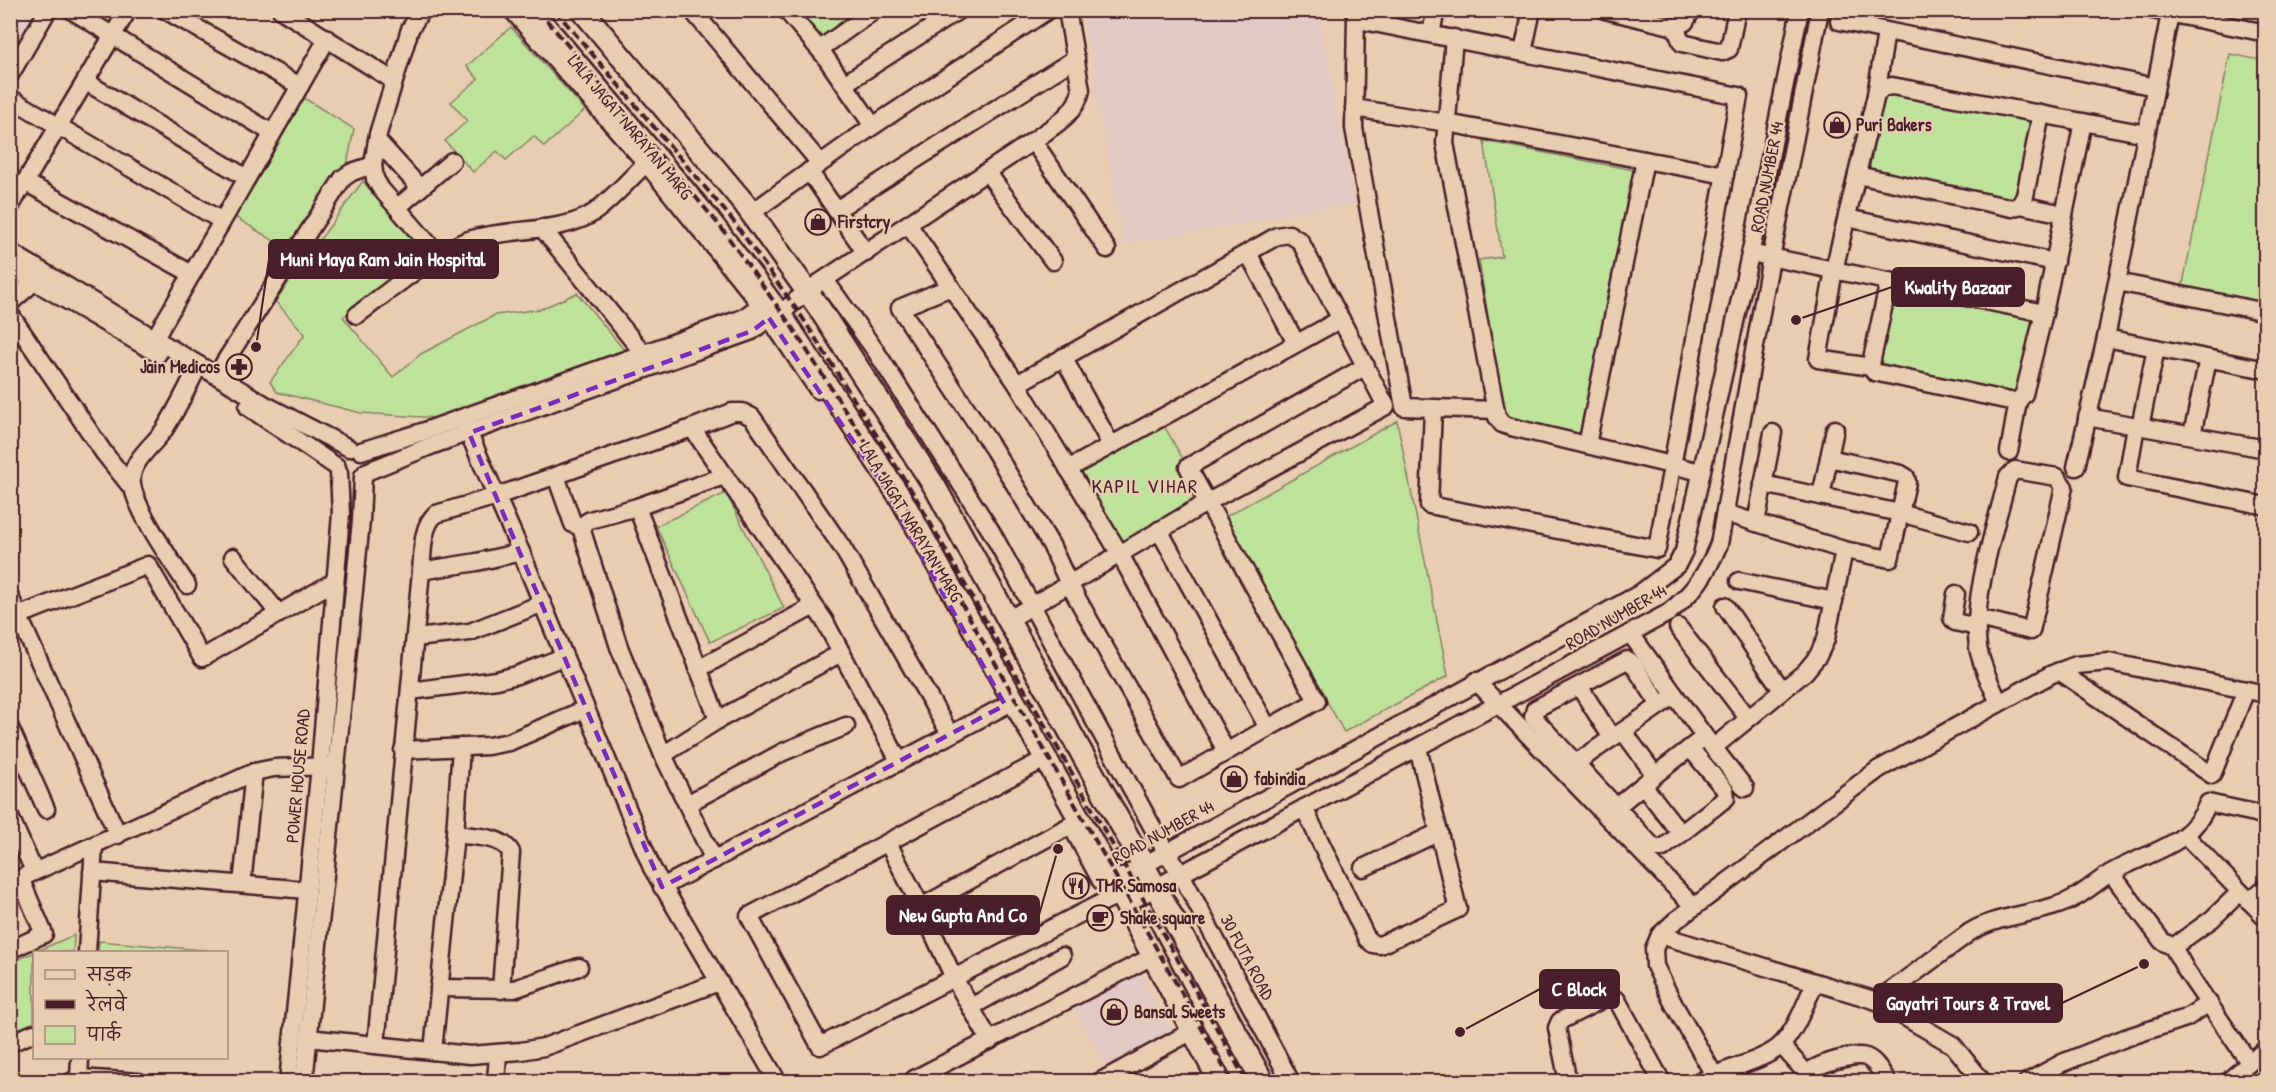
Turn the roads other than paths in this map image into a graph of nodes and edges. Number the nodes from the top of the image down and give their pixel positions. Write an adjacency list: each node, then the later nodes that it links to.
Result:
1 (48, 10): 36 (street)
2 (71, 10): 30 (street)
3 (128, 10): 30 (street)
4 (165, 10): 40 (street)
5 (281, 10): 32 (street)
6 (422, 10): 37 (street)
7 (512, 10): 54 (street)
8 (531, 10): 54 (main road, LALA JAGAT NARAYAN MARG)
9 (582, 10): 69 (main road, LALA JAGAT NARAYAN MARG)
10 (692, 10): 58 (street)
11 (786, 10): 33 (street)
12 (874, 10): 33 (street)
13 (959, 10): 39 (street)
14 (1048, 10): 49 (street)
15 (1067, 10): 35 (street)
16 (1436, 10): 28 (street)
17 (1532, 10): 34 (street)
18 (1605, 10): 26 (street)
19 (1692, 10): 26 (street)
20 (1737, 10): 26 (street)
21 (1800, 10): 79 (street, ROAD NUMBER 44)
22 (1820, 10): 81 (street, ROAD NUMBER 44)
23 (2161, 12): 29 (street); 41 (street)
24 (1355, 13): 28 (street); 44 (street)
25 (1839, 21): 27 (street)
26 (1675, 27)
27 (1886, 32): 41 (street); 42 (street)
28 (1431, 33): 31 (street)
29 (2265, 33)
30 (113, 35): 38 (street); 50 (street)
31 (1454, 38): 34 (street); 47 (street)
32 (327, 39): 37 (street); 40 (street)
33 (820, 49): 39 (street)
34 (1523, 52): 60 (street)
35 (1076, 58): 53 (street); 68 (street)
36 (10, 75)
37 (394, 81): 52 (street)
38 (86, 82): 48 (street); 62 (street)
39 (844, 84): 49 (street)
40 (300, 86): 50 (street)
41 (2155, 87): 51 (street)
42 (1876, 95): 45 (street); 61 (street)
43 (10, 98): 48 (street)
44 (1354, 108): 47 (street); 113 (street)
45 (2041, 114): 46 (street); 65 (street)
46 (2083, 122): 51 (street); 70 (street)
47 (1447, 123): 55 (street); 114 (street)
48 (59, 126): 63 (street); 72 (street)
49 (873, 126): 58 (street)
50 (272, 133): 62 (street)
51 (2146, 134): 89 (street)
52 (377, 140): 57 (street); 64 (street)
53 (1034, 141): 59 (street); 75 (street)
54 (651, 160): 74 (street); 93 (main road, LALA JAGAT NARAYAN MARG)
55 (1645, 160): 60 (street); 123 (street)
56 (452, 161): 64 (street)
57 (373, 165): 67 (street); 110 (street)
58 (815, 167): 68 (street); 69 (street)
59 (987, 172): 73 (street); 82 (street)
60 (1725, 175): 128 (street)
61 (1857, 175): 65 (street); 71 (street)
62 (247, 178): 72 (street)
63 (25, 182): 66 (street); 86 (street)
64 (420, 189): 67 (street)
65 (2020, 205): 70 (street)
66 (10, 207)
67 (398, 207): 80 (street)
68 (836, 210): 77 (street)
69 (751, 213): 90 (main road, LALA JAGAT NARAYAN MARG)
70 (2064, 214): 83 (street)
71 (1847, 218): 83 (street); 85 (street)
72 (222, 221): 86 (street)
73 (908, 224): 77 (street); 91 (street)
74 (543, 228): 80 (street); 103 (street)
75 (1107, 249)
76 (10, 252): 99 (street)
77 (866, 252): 90 (street)
78 (1248, 253): 98 (street); 101 (street); 104 (street)
79 (1750, 253): 81 (street); 132 (street, ROAD NUMBER 44)
80 (439, 256): 97 (street)
81 (1771, 258): 85 (street); 143 (street, ROAD NUMBER 44)
82 (1053, 261)
83 (2055, 262): 95 (street)
84 (10, 267): 87 (street)
85 (1834, 270): 88 (street); 107 (street)
86 (192, 274): 99 (street)
87 (35, 281): 92 (street); 108 (street)
88 (1889, 281): 95 (street); 107 (street)
89 (2116, 282): 94 (street); 100 (street)
90 (816, 286): 93 (street); 163 (street, 30 FUTA ROAD); 167 (main road, LALA JAGAT NARAYAN MARG)
91 (951, 287): 111 (street); 156 (street)
92 (10, 303)
93 (770, 310): 103 (street); 116 (street); 183 (main road, LALA JAGAT NARAYAN MARG)
94 (2265, 312)
95 (2044, 313): 112 (street)
96 (10, 314): 137 (street)
97 (357, 315)
98 (1341, 319): 101 (street); 106 (street)
99 (155, 338): 108 (street)
100 (2106, 338): 102 (street); 115 (street)
101 (1296, 343): 122 (street)
102 (2156, 348): 105 (street); 117 (street)
103 (643, 353): 116 (street)
104 (1063, 357): 111 (street); 122 (street)
105 (2208, 359): 109 (street); 121 (street)
106 (1366, 366): 140 (street); 140 (street)
107 (1871, 367): 112 (street)
108 (196, 370): 110 (street); 131 (street); 137 (street)
109 (2265, 370)
110 (218, 376): 124 (street)
111 (1017, 384): 130 (street)
112 (2018, 401): 126 (street)
113 (1433, 409): 114 (street); 128 (street)
114 (1495, 410): 123 (street)
115 (2087, 417): 117 (street); 129 (street)
116 (466, 425): 124 (street); 133 (street); 138 (street)
117 (2138, 426): 121 (street); 141 (street)
118 (692, 428): 134 (street); 135 (street); 193 (street)
119 (1835, 429): 127 (street)
120 (1773, 434): 136 (street)
121 (2192, 435): 125 (street)
122 (1111, 445): 130 (street)
123 (1587, 445): 128 (street)
124 (355, 449): 131 (street); 133 (street)
125 (2265, 449)
126 (2008, 452)
127 (1829, 458): 139 (street); 144 (street)
128 (1672, 465): 132 (street)
129 (2076, 467)
130 (1068, 469): 151 (street)
131 (338, 470): 133 (street); 154 (street, POWER HOUSE ROAD)
132 (1701, 472): 176 (street, ROAD NUMBER 44)
133 (364, 474): 205 (street, POWER HOUSE ROAD)
134 (556, 476): 138 (street); 146 (street)
135 (724, 476): 142 (street); 162 (street)
136 (1763, 484): 139 (street); 145 (street)
137 (132, 488): 157 (street)
138 (497, 496): 150 (street); 153 (street)
139 (1821, 496): 144 (street)
140 (1206, 503): 147 (street); 192 (street)
141 (2265, 506)
142 (637, 507): 146 (street); 174 (street)
143 (1725, 513): 145 (street); 170 (street, ROAD NUMBER 44)
144 (1900, 513): 148 (street); 149 (street)
145 (1756, 523): 149 (street)
146 (583, 527): 201 (street)
147 (1159, 530): 151 (street); 192 (street)
148 (1969, 532)
149 (1844, 550): 160 (street)
150 (521, 552): 153 (street); 161 (street)
151 (1120, 554): 156 (street); 200 (street)
152 (232, 557): 165 (street)
153 (421, 571): 171 (street)
154 (335, 581): 165 (street); 205 (street, POWER HOUSE ROAD)
155 (1739, 581): 160 (street)
156 (1069, 584): 163 (street); 200 (street)
157 (187, 585)
158 (1956, 594): 168 (street)
159 (10, 597): 166 (street)
160 (1834, 601): 178 (street)
161 (541, 604): 171 (street); 173 (street)
162 (814, 606): 172 (street); 174 (street)
163 (1032, 606): 167 (street); 223 (street, 30 FUTA ROAD)
164 (1725, 606): 178 (street)
165 (279, 614): 166 (street)
166 (15, 617): 219 (street)
167 (1008, 620): 225 (main road, LALA JAGAT NARAYAN MARG)
168 (1977, 623): 168 (street); 184 (street)
169 (1678, 627): 188 (street)
170 (1630, 633): 182 (street); 185 (street, ROAD NUMBER 44)
171 (415, 638): 180 (street)
172 (842, 653): 189 (street); 202 (street)
173 (563, 657): 180 (street); 187 (street)
174 (698, 669): 189 (street)
175 (2059, 671): 179 (street); 179 (street); 184 (street)
176 (1476, 681): 185 (street); 223 (street, ROAD NUMBER 44)
177 (1579, 686): 186 (street); 194 (street); 204 (street)
178 (1782, 690): 188 (street)
179 (2246, 690): 181 (street)
180 (410, 691): 199 (street)
181 (2265, 694)
182 (1675, 695): 186 (street); 195 (street)
183 (1009, 703): 193 (street); 203 (street); 236 (main road, LALA JAGAT NARAYAN MARG)
184 (1999, 703): 239 (street)
185 (1499, 705): 197 (street, ROAD NUMBER 44); 239 (street)
186 (1660, 705): 194 (street)
187 (585, 709): 196 (street); 232 (street)
188 (1748, 718): 195 (street)
189 (718, 720): 201 (street)
190 (846, 726): 209 (street)
191 (10, 728): 212 (street)
192 (1268, 728): 200 (street)
193 (950, 734): 202 (street)
194 (1617, 734): 204 (street); 207 (street)
195 (1709, 743): 198 (street); 208 (street)
196 (461, 747): 199 (street); 217 (street)
197 (1418, 748): 211 (street, ROAD NUMBER 44); 216 (street)
198 (1690, 748): 207 (street); 218 (street)
199 (403, 750): 261 (street)
200 (1226, 751)
201 (663, 755): 209 (street)
202 (899, 761): 224 (street)
203 (1037, 763): 215 (street); 221 (street)
204 (1576, 763): 210 (street)
205 (328, 766): 206 (street); 235 (street, POWER HOUSE ROAD); 258 (street, POWER HOUSE ROAD)
206 (254, 772): 219 (street); 231 (street)
207 (1649, 780): 210 (street); 218 (street)
208 (1745, 788)
209 (687, 804): 224 (street)
210 (1616, 807): 218 (street)
211 (1304, 808): 216 (street); 229 (street, ROAD NUMBER 44)
212 (46, 809)
213 (10, 817): 230 (street)
214 (2265, 818): 220 (street)
215 (1071, 825): 236 (street); 238 (street)
216 (1439, 832): 226 (street)
217 (454, 834): 251 (street); 252 (street)
218 (1681, 834)
219 (118, 835): 222 (street)
220 (2185, 835): 228 (street); 237 (street)
221 (888, 843): 238 (street); 248 (street)
222 (94, 846): 227 (street); 230 (street)
223 (1166, 852): 225 (street, ROAD NUMBER 44); 229 (street, 30 FUTA ROAD)
224 (714, 860): 232 (street)
225 (1144, 864): 233 (main road, LALA JAGAT NARAYAN MARG); 236 (street, ROAD NUMBER 44)
226 (1363, 868)
227 (92, 872): 231 (street); 244 (street)
228 (2111, 873): 242 (street); 253 (street)
229 (1181, 874): 233 (street, ROAD NUMBER 44); 282 (street, 30 FUTA ROAD)
230 (22, 877): 243 (street)
231 (243, 884): 235 (street)
232 (662, 886): 249 (street)
233 (1157, 886): 236 (street, ROAD NUMBER 44); 281 (main road, LALA JAGAT NARAYAN MARG)
234 (2265, 887): 237 (street)
235 (307, 890): 274 (street, POWER HOUSE ROAD)
236 (1117, 894): 246 (main road, LALA JAGAT NARAYAN MARG); 248 (street)
237 (2244, 897): 240 (street); 242 (street)
238 (921, 907): 248 (street)
239 (1694, 907): 241 (street)
240 (2265, 918)
241 (1660, 935): 250 (street); 271 (street)
242 (2174, 947): 254 (street)
243 (10, 950)
244 (87, 951)
245 (1062, 956): 255 (street)
246 (1149, 958): 257 (street); 259 (street); 280 (main road, LALA JAGAT NARAYAN MARG)
247 (579, 967): 252 (street)
248 (954, 978): 255 (street)
249 (719, 982): 265 (street); 277 (street)
250 (1815, 983): 253 (street); 262 (street)
251 (439, 988): 252 (street); 264 (street)
252 (501, 990)
253 (1877, 1001): 286 (street)
254 (2209, 1004): 267 (street); 287 (street)
255 (970, 1006): 259 (street)
256 (33, 1033): 260 (street)
257 (1185, 1035): 268 (street); 279 (street)
258 (308, 1038): 261 (street); 275 (street, POWER HOUSE ROAD)
259 (990, 1041): 269 (street)
260 (10, 1043)
261 (376, 1045): 264 (street)
262 (1781, 1045): 270 (street); 271 (street)
263 (2265, 1049): 267 (street)
264 (433, 1051): 265 (street)
265 (498, 1053): 276 (street)
266 (80, 1059): 272 (street)
267 (2249, 1062): 288 (street)
268 (1120, 1077): 278 (street)
269 (914, 1078)
270 (1806, 1078): 285 (street)
271 (1710, 1079)
272 (75, 1080): 273 (street)
273 (139, 1082)
274 (288, 1082)
275 (304, 1082)
276 (496, 1082)
277 (778, 1082)
278 (1099, 1082)
279 (1210, 1082)
280 (1220, 1082)
281 (1263, 1082)
282 (1292, 1082)
283 (1568, 1082): 284 (street)
284 (1662, 1082)
285 (1888, 1082)
286 (1983, 1082)
287 (2027, 1082)
288 (2227, 1082)

